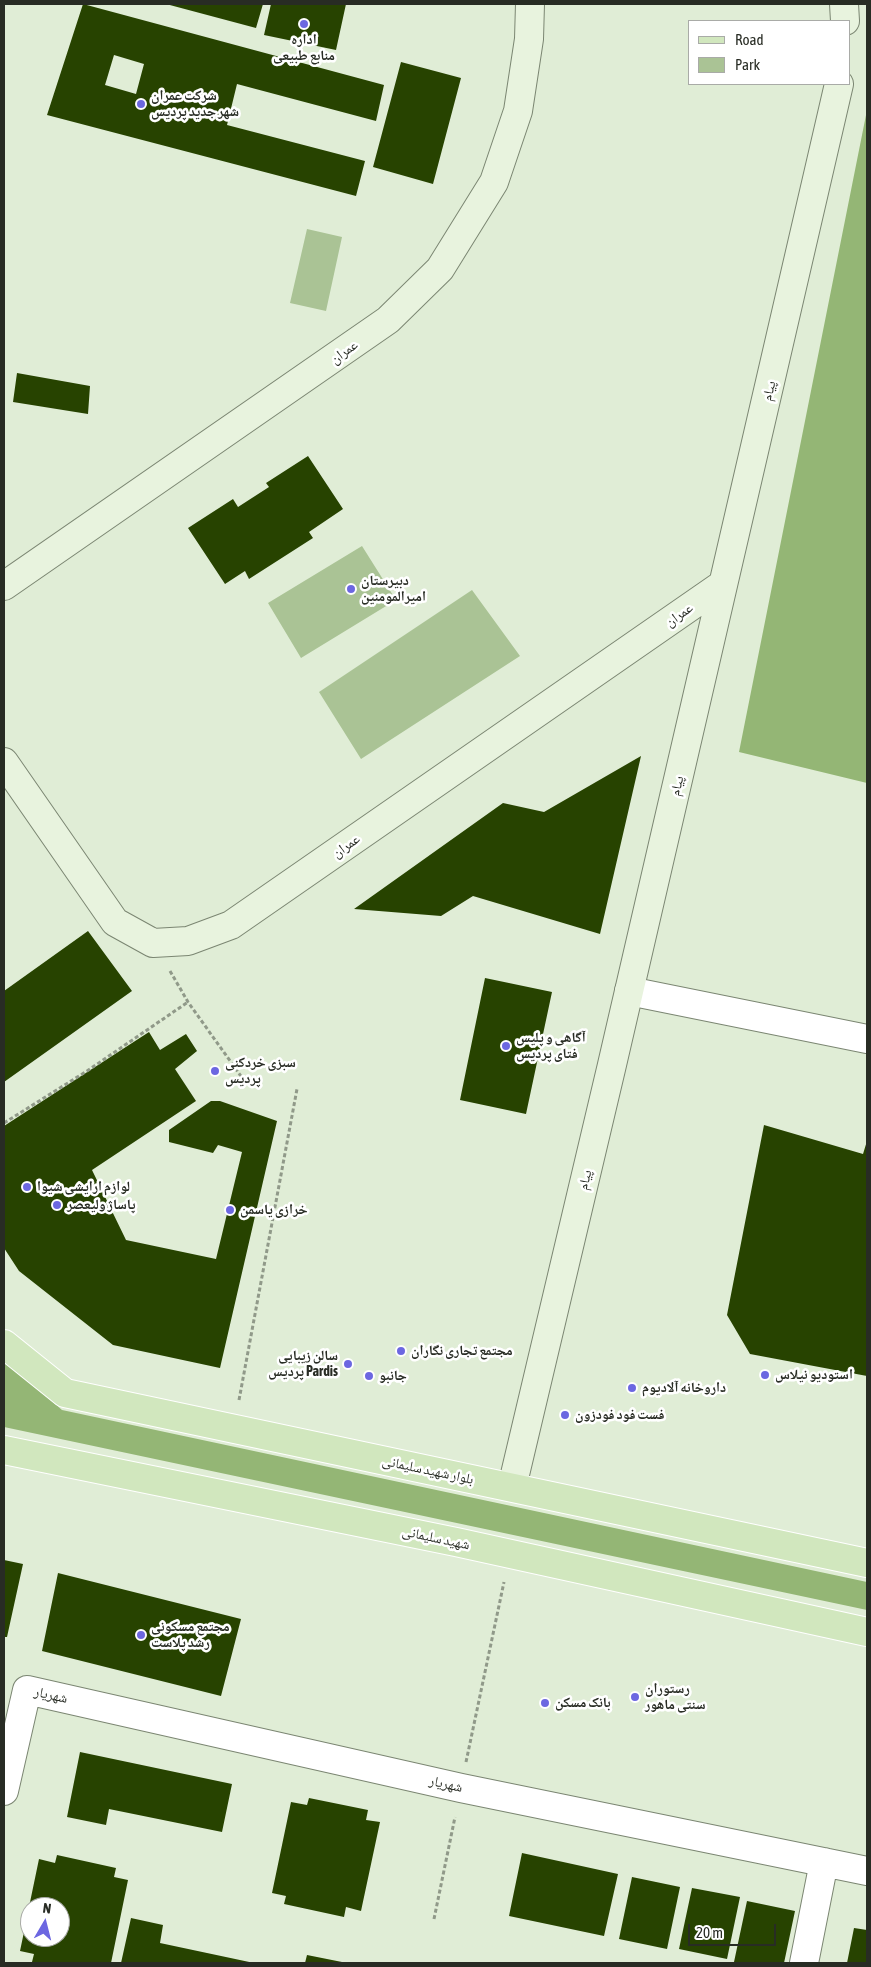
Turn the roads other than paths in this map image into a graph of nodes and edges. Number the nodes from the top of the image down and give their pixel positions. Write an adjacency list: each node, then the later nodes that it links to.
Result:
1 (530, 4): 6 (street, عمران)
2 (844, 4): 3 (street)
3 (846, 20)
4 (839, 85): 5 (street, پیام)
5 (723, 584): 7 (street, عمران); 8 (street, پیام)
6 (4, 586)
7 (4, 762)
8 (629, 990): 9 (street); 12 (street, پیام)
9 (867, 1039)
10 (4, 1344): 12 (main road, بلوار شهید سلیمانی)
11 (4, 1450): 14 (main road, شهید سلیمانی)
12 (512, 1487): 13 (main road, بلوار شهید سلیمانی)
13 (867, 1563)
14 (867, 1632)
15 (7, 1762): 16 (street); 17 (street, شهریار)
16 (4, 1791)
17 (824, 1862): 18 (street, شهریار); 19 (street)
18 (867, 1871)
19 (804, 1963)

